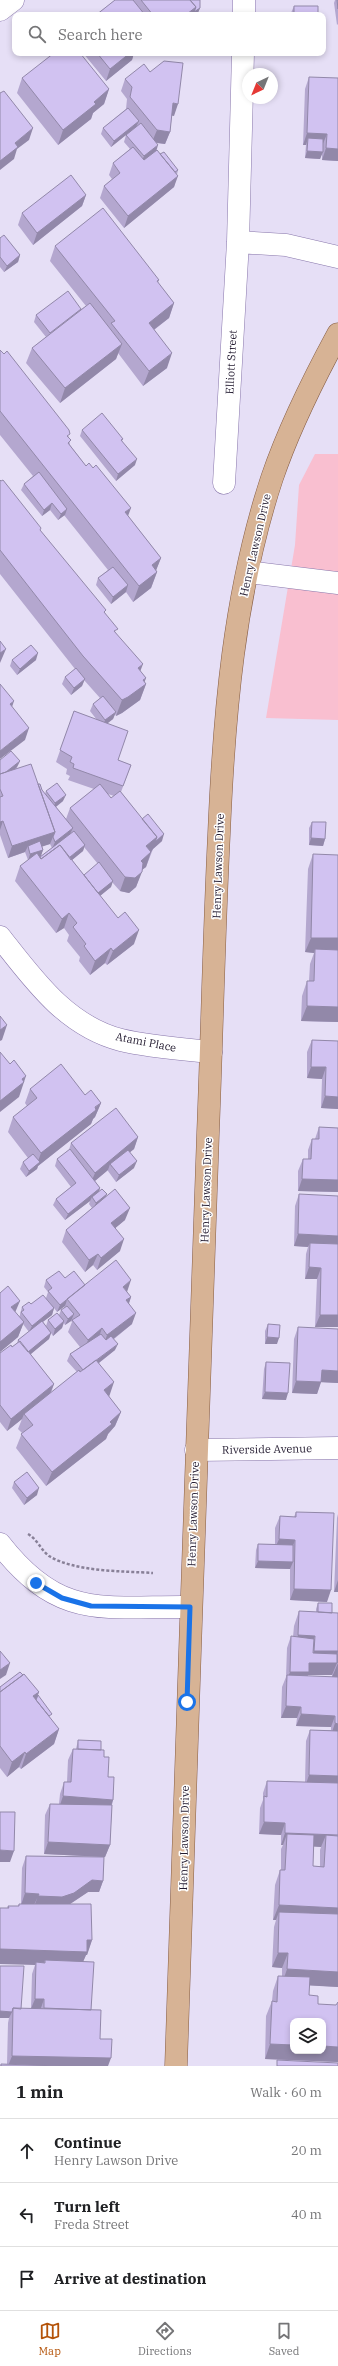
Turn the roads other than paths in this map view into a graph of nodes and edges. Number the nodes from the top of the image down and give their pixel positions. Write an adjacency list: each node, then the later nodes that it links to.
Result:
1 (13, 0): 3 (street)
2 (244, 0): 4 (street)
3 (0, 10)
4 (244, 12)
5 (243, 56): 6 (street, Elliott Street)
6 (238, 242): 7 (street); 9 (street, Elliott Street)
7 (338, 257)
8 (338, 334): 10 (main road, Henry Lawson Drive)
9 (224, 483)
10 (248, 572): 11 (street); 13 (main road, Henry Lawson Drive)
11 (338, 583)
12 (0, 937): 13 (street, Atami Place)
13 (211, 1052): 15 (main road, Henry Lawson Drive)
14 (338, 1448): 15 (street, Riverside Avenue)
15 (196, 1450): 17 (main road, Henry Lawson Drive)
16 (0, 1544): 17 (street)
17 (190, 1607): 18 (main road, Henry Lawson Drive)
18 (176, 2066)

